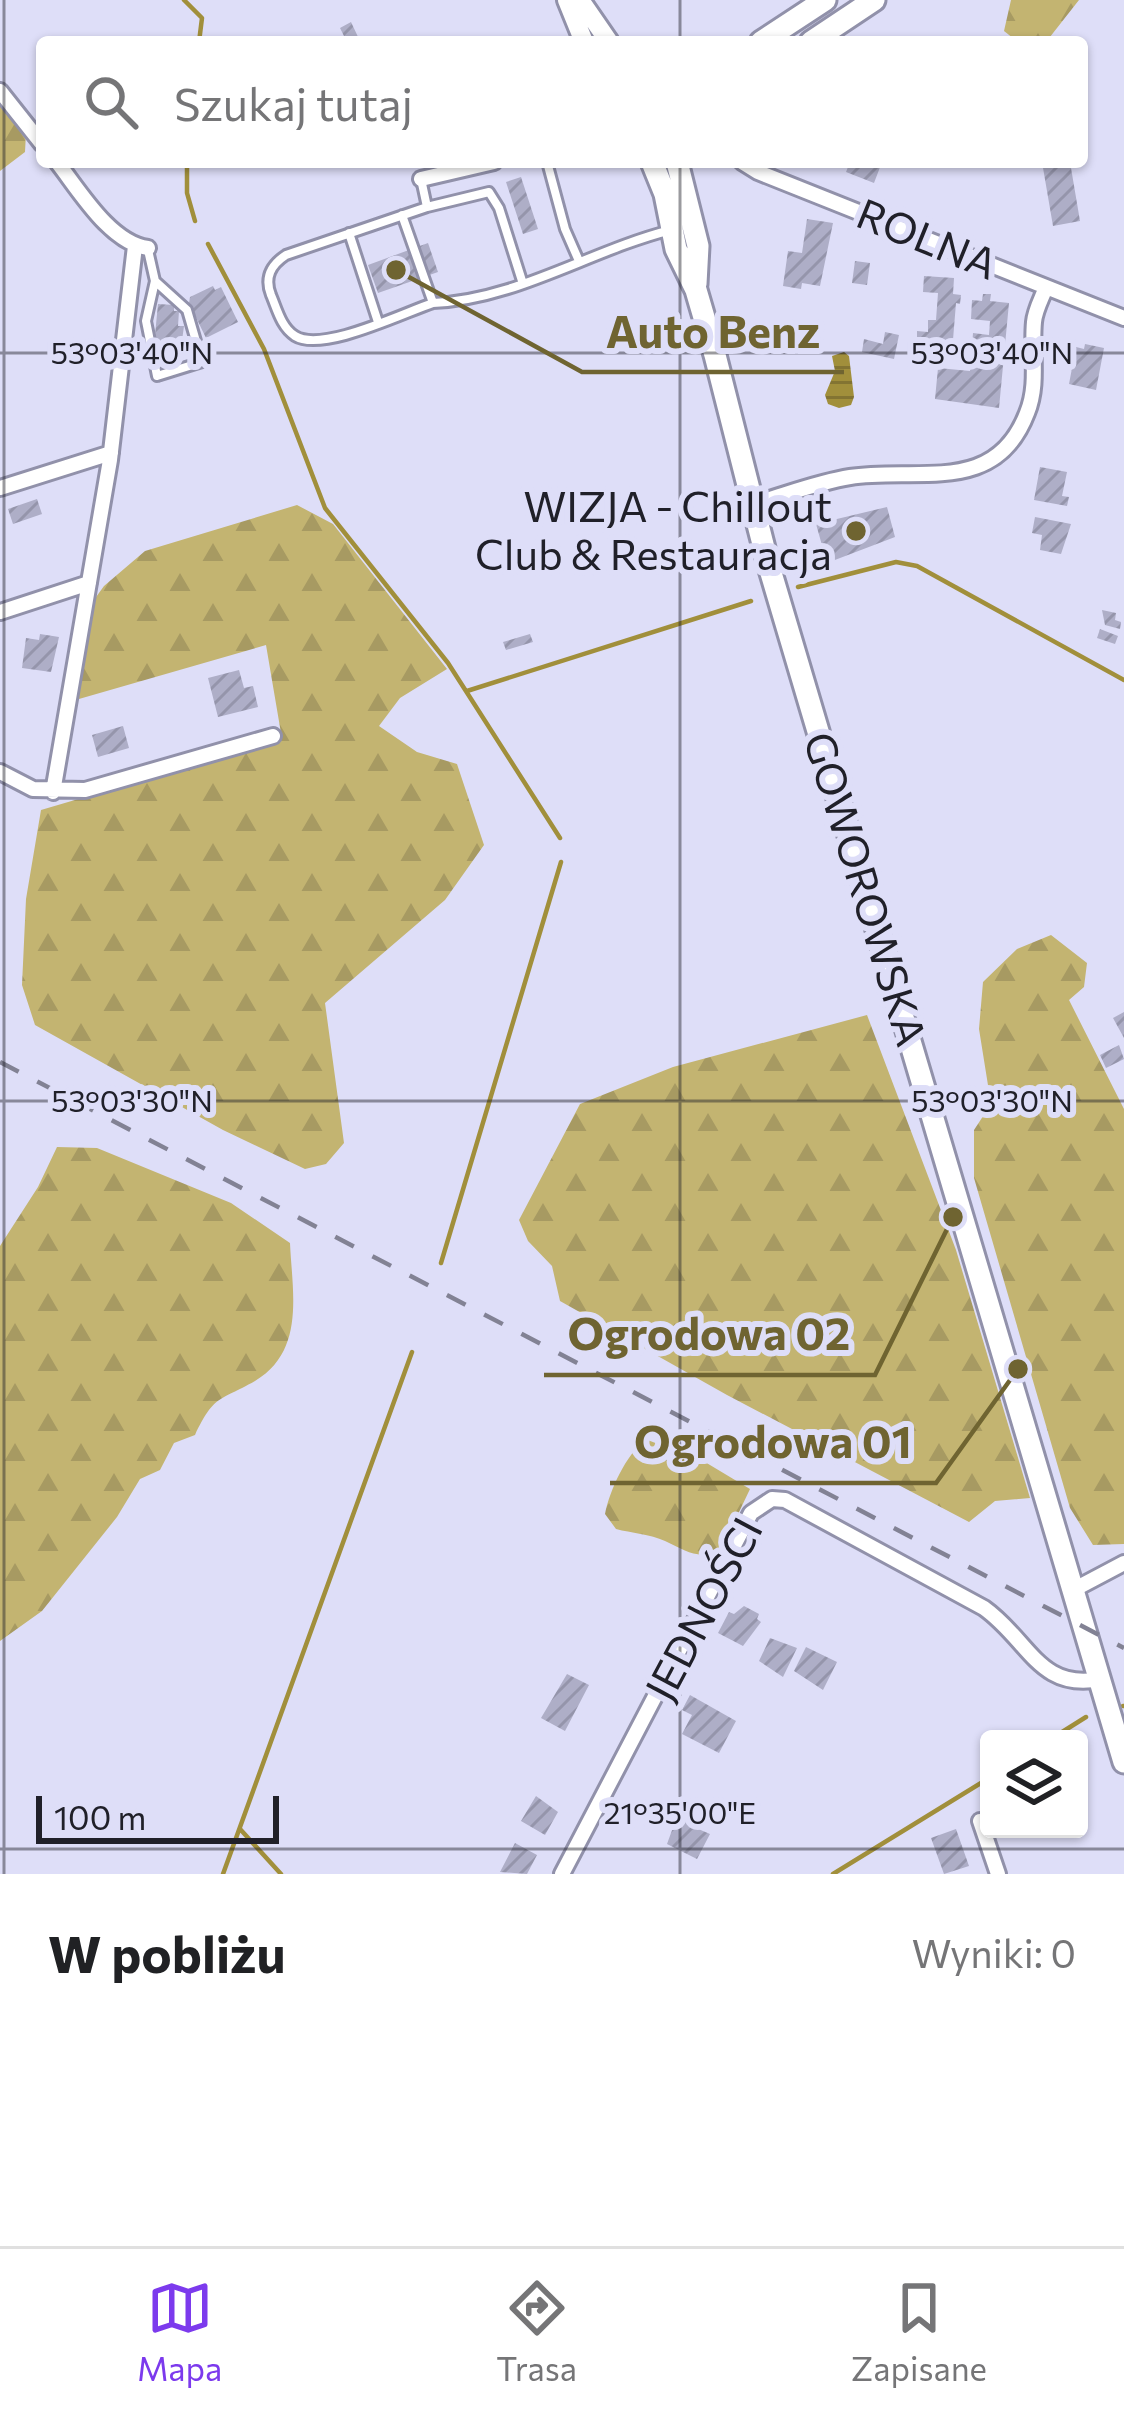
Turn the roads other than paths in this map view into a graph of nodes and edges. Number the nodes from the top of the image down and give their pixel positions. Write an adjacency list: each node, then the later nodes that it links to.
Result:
1 (567, 0): 6 (street)
2 (580, 0): 7 (street)
3 (825, 0): 5 (main road)
4 (874, 0): 9 (main road)
5 (796, 11): 8 (main road)
6 (582, 36)
7 (605, 36)
8 (767, 36)
9 (820, 36)
10 (0, 91): 11 (street)
11 (36, 136)
12 (61, 168): 23 (street)
13 (468, 168): 18 (street)
14 (549, 168): 24 (lane)
15 (654, 168): 21 (main road, GOWOROWSKA)
16 (678, 168): 28 (main road, GOWOROWSKA)
17 (752, 168): 27 (street, ROLNA)
18 (421, 179): 19 (lane)
19 (428, 207): 20 (lane); 26 (lane)
20 (402, 215): 22 (lane); 29 (lane)
21 (673, 229): 24 (lane); 28 (main road, GOWOROWSKA)
22 (349, 233): 31 (lane); 31 (lane)
23 (142, 247): 25 (lane); 32 (street)
24 (579, 261): 26 (lane)
25 (155, 281): 25 (lane)
26 (523, 284): 29 (lane)
27 (1046, 287): 30 (street, ROLNA); 34 (street, ROLNA)
28 (696, 290): 34 (main road, GOWOROWSKA)
29 (433, 302): 31 (lane)
30 (1124, 318)
31 (378, 322)
32 (111, 453): 33 (street); 35 (street)
33 (0, 488)
34 (753, 504): 41 (main road, GOWOROWSKA)
35 (89, 584): 36 (street); 39 (street)
36 (0, 612)
37 (273, 736): 39 (street)
38 (0, 772): 39 (street)
39 (53, 792)
40 (1124, 1563): 41 (street)
41 (1073, 1590): 42 (main road, GOWOROWSKA)
42 (1100, 1679): 43 (main road, GOWOROWSKA); 45 (street, JEDNOŚCI)
43 (1124, 1762)
44 (986, 1838): 46 (street)
45 (562, 1874)
46 (998, 1874)

